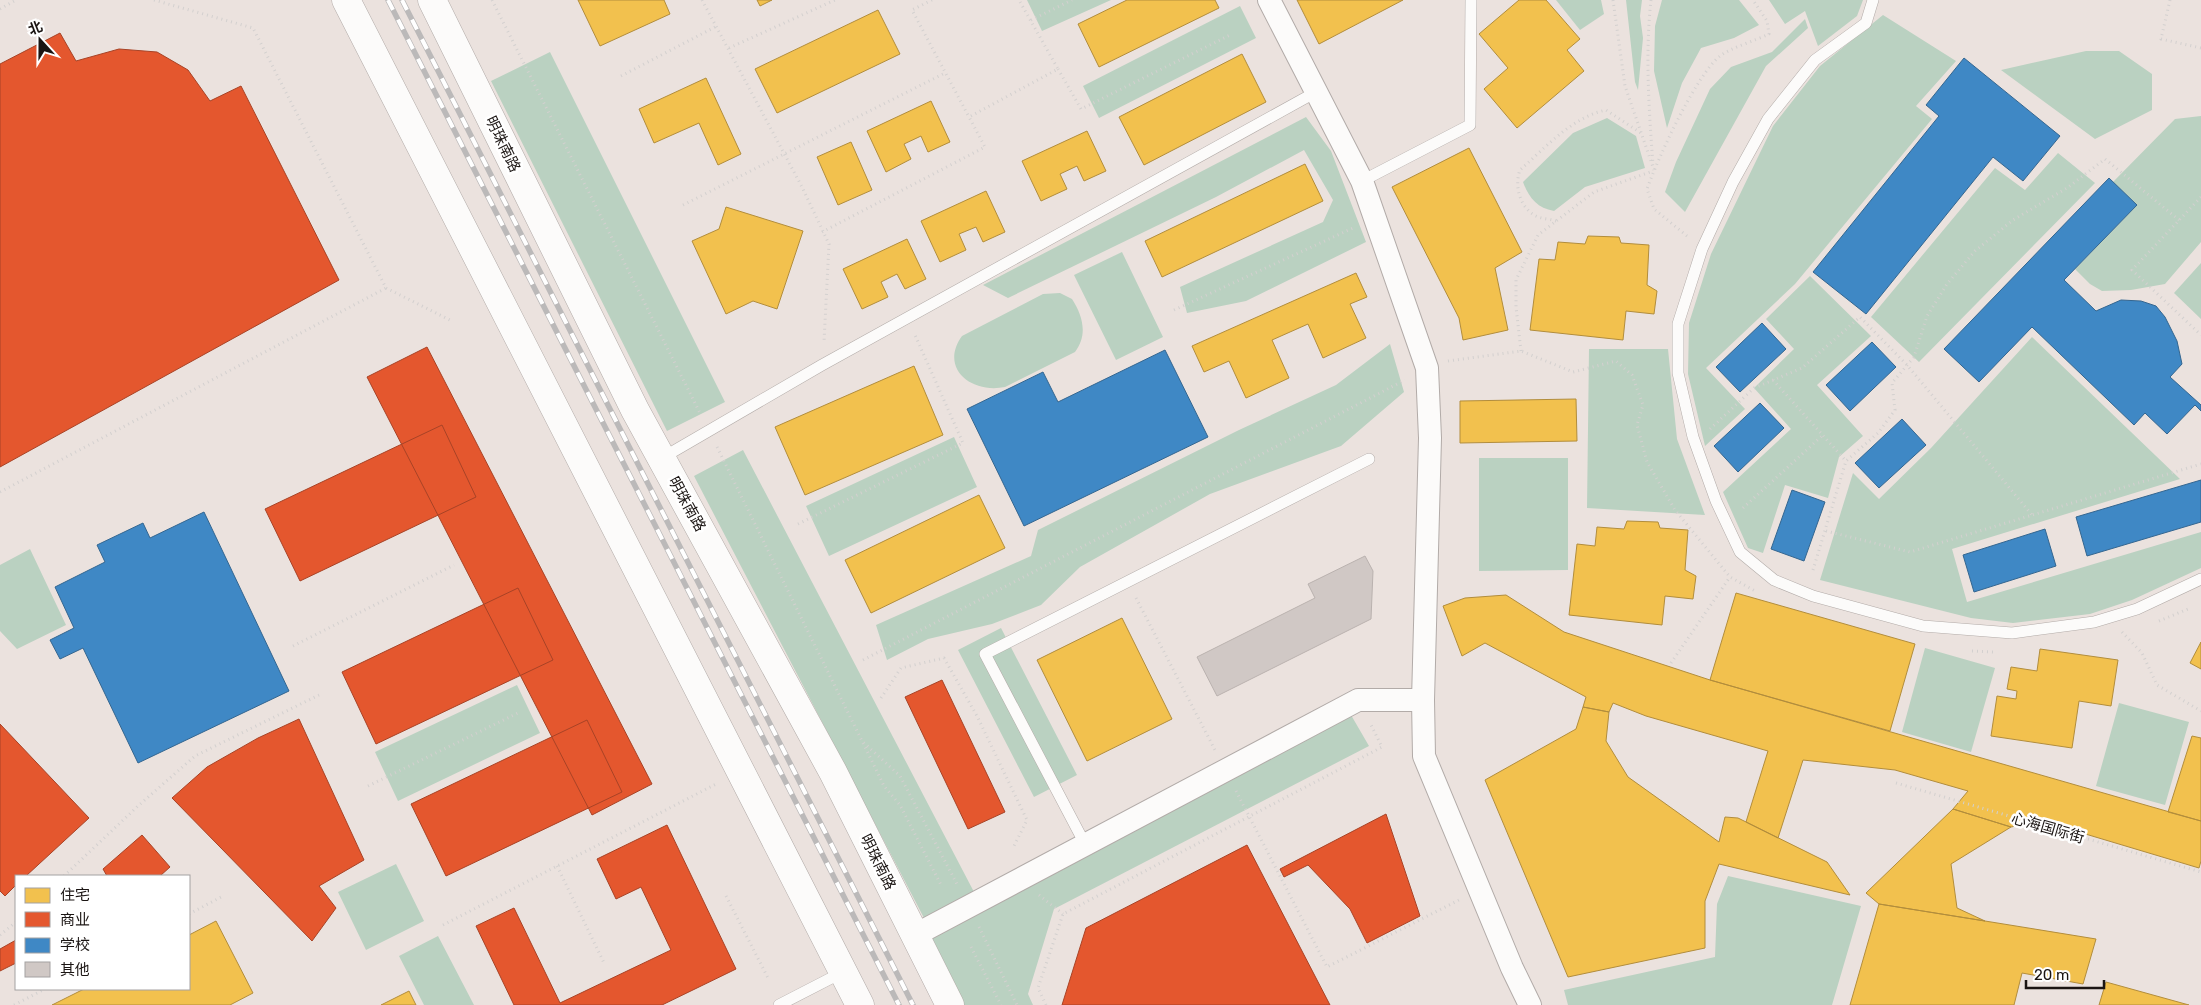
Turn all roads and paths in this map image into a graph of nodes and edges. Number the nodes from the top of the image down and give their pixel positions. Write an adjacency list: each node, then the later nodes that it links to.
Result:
1 (16, 0): 18 (path)
2 (154, 0): 40 (path)
3 (346, 0): 84 (highway)
4 (432, 0): 53 (highway, 明珠南路)
5 (492, 0): 50 (path)
6 (702, 0): 20 (path)
7 (835, 0): 22 (path)
8 (932, 0): 25 (path)
9 (1020, 0): 19 (path)
10 (1072, 0): 19 (path)
11 (1269, 0): 27 (street)
12 (1471, 0): 32 (lane)
13 (1612, 0): 29 (path)
14 (1652, 0): 31 (path)
15 (1752, 0): 31 (path)
16 (1873, 0): 39 (lane)
17 (2170, 0): 23 (path)
18 (0, 9)
19 (1031, 20): 24 (path)
20 (717, 26): 22 (path); 26 (path)
21 (1230, 35): 24 (path)
22 (729, 48): 30 (path)
23 (2201, 48)
24 (1058, 69): 28 (path)
25 (945, 73): 28 (path); 30 (path)
26 (621, 76)
27 (1316, 92): 32 (street); 42 (lane)
28 (969, 117): 38 (path)
29 (1641, 133): 31 (path); 37 (path)
30 (784, 153): 34 (path); 38 (path)
31 (1654, 171): 37 (path); 39 (path)
32 (1362, 181): 35 (street)
33 (2201, 197): 36 (path)
34 (683, 205)
35 (1375, 218): 41 (path); 46 (street)
36 (2179, 220): 44 (path); 48 (path)
37 (1557, 221): 45 (path)
38 (822, 232): 47 (path)
39 (1702, 249): 65 (lane)
40 (386, 288): 43 (path); 57 (path)
41 (1174, 310)
42 (907, 318): 47 (lane); 60 (path)
43 (450, 320)
44 (2201, 335)
45 (1521, 351): 46 (path); 64 (path)
46 (1437, 364): 74 (path); 79 (street)
47 (822, 365): 50 (lane)
48 (1907, 365): 49 (path); 55 (path); 59 (path)
49 (1773, 380): 51 (path); 52 (path)
50 (709, 431): 53 (lane); 82 (path)
51 (1708, 431)
52 (1823, 435): 55 (path); 58 (path)
53 (662, 458): 102 (highway, 明珠南路)
54 (1369, 459): 66 (lane)
55 (1846, 461): 61 (path)
56 (2201, 464): 59 (path)
57 (0, 492)
58 (1742, 508)
59 (2032, 515): 61 (path)
60 (798, 524)
61 (1826, 531): 63 (path)
62 (454, 565): 71 (path)
63 (1813, 570)
64 (1730, 577): 67 (path); 75 (path)
65 (2201, 579)
66 (1128, 582): 83 (path); 88 (lane)
67 (1758, 592)
68 (2194, 606): 69 (path)
69 (2155, 622)
70 (2128, 627): 80 (path)
71 (292, 646)
72 (1970, 650): 73 (path)
73 (1994, 652)
74 (863, 660)
75 (1671, 663)
76 (319, 695): 92 (path)
77 (881, 698): 89 (path)
78 (1358, 700): 79 (street); 83 (street); 87 (path)
79 (1423, 700): 94 (street)
80 (2201, 711)
81 (520, 712): 86 (path)
82 (862, 741): 93 (path); 97 (path)
83 (1225, 770): 88 (street)
84 (741, 771): 90 (path); 105 (highway)
85 (1896, 783): 91 (path, 心海国际街)
86 (368, 786)
87 (1250, 816): 94 (path); 114 (path)
88 (1085, 844): 97 (street)
89 (1013, 848)
90 (557, 866): 100 (path); 104 (path)
91 (2201, 872)
92 (65, 875)
93 (942, 887)
94 (1479, 889): 115 (street)
95 (222, 896): 98 (path)
96 (726, 896): 106 (path)
97 (968, 907): 102 (street); 113 (path)
98 (190, 913)
99 (15, 923): 101 (path)
100 (443, 925)
101 (0, 935)
102 (915, 935): 111 (highway, 明珠南路)
103 (971, 947): 112 (path)
104 (604, 963)
105 (843, 972): 109 (lane); 110 (highway)
106 (768, 978)
107 (43, 990): 108 (path)
108 (14, 1005)
109 (779, 1005)
110 (860, 1005)
111 (950, 1005)
112 (1001, 1005)
113 (1017, 1005)
114 (1046, 1005)
115 (1530, 1005)

